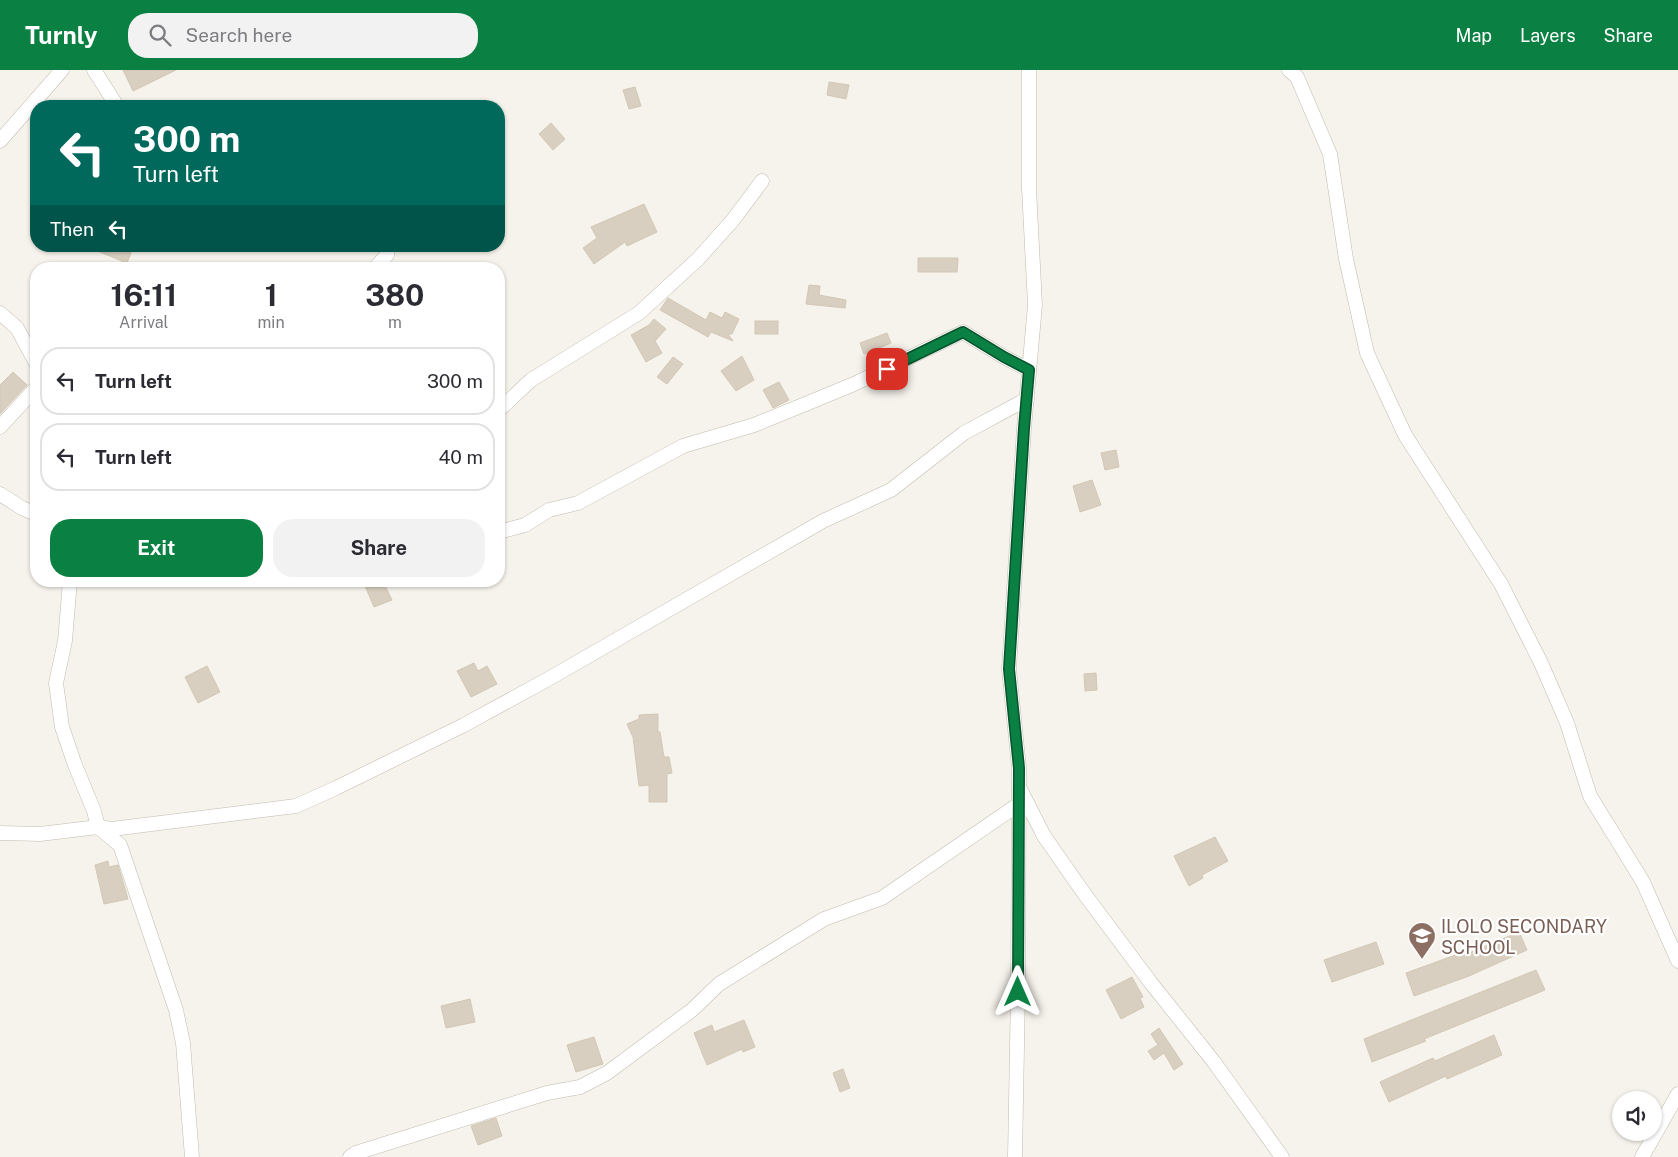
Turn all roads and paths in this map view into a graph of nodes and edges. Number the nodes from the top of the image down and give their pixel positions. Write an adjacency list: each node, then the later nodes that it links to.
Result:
1 (62, 70): 5 (street)
2 (94, 70): 6 (street)
3 (1029, 70): 14 (street)
4 (1289, 70): 27 (street)
5 (36, 100)
6 (113, 100)
7 (30, 107): 8 (street)
8 (0, 141)
9 (762, 181): 17 (street)
10 (387, 252): 11 (street)
11 (380, 262)
12 (0, 313): 13 (street)
13 (30, 352)
14 (1029, 370): 16 (street); 21 (street)
15 (30, 394): 18 (street)
16 (1027, 399): 23 (street); 25 (street)
17 (505, 404)
18 (0, 427)
19 (0, 494): 20 (street)
20 (30, 511)
21 (505, 530)
22 (70, 587): 25 (street)
23 (1019, 787): 24 (street); 32 (street)
24 (1019, 804): 30 (street); 31 (street)
25 (98, 827): 26 (street); 29 (street)
26 (0, 833)
27 (1678, 961)
28 (1678, 1094): 33 (street)
29 (192, 1157)
30 (350, 1157)
31 (1015, 1157)
32 (1282, 1157)
33 (1642, 1157)

